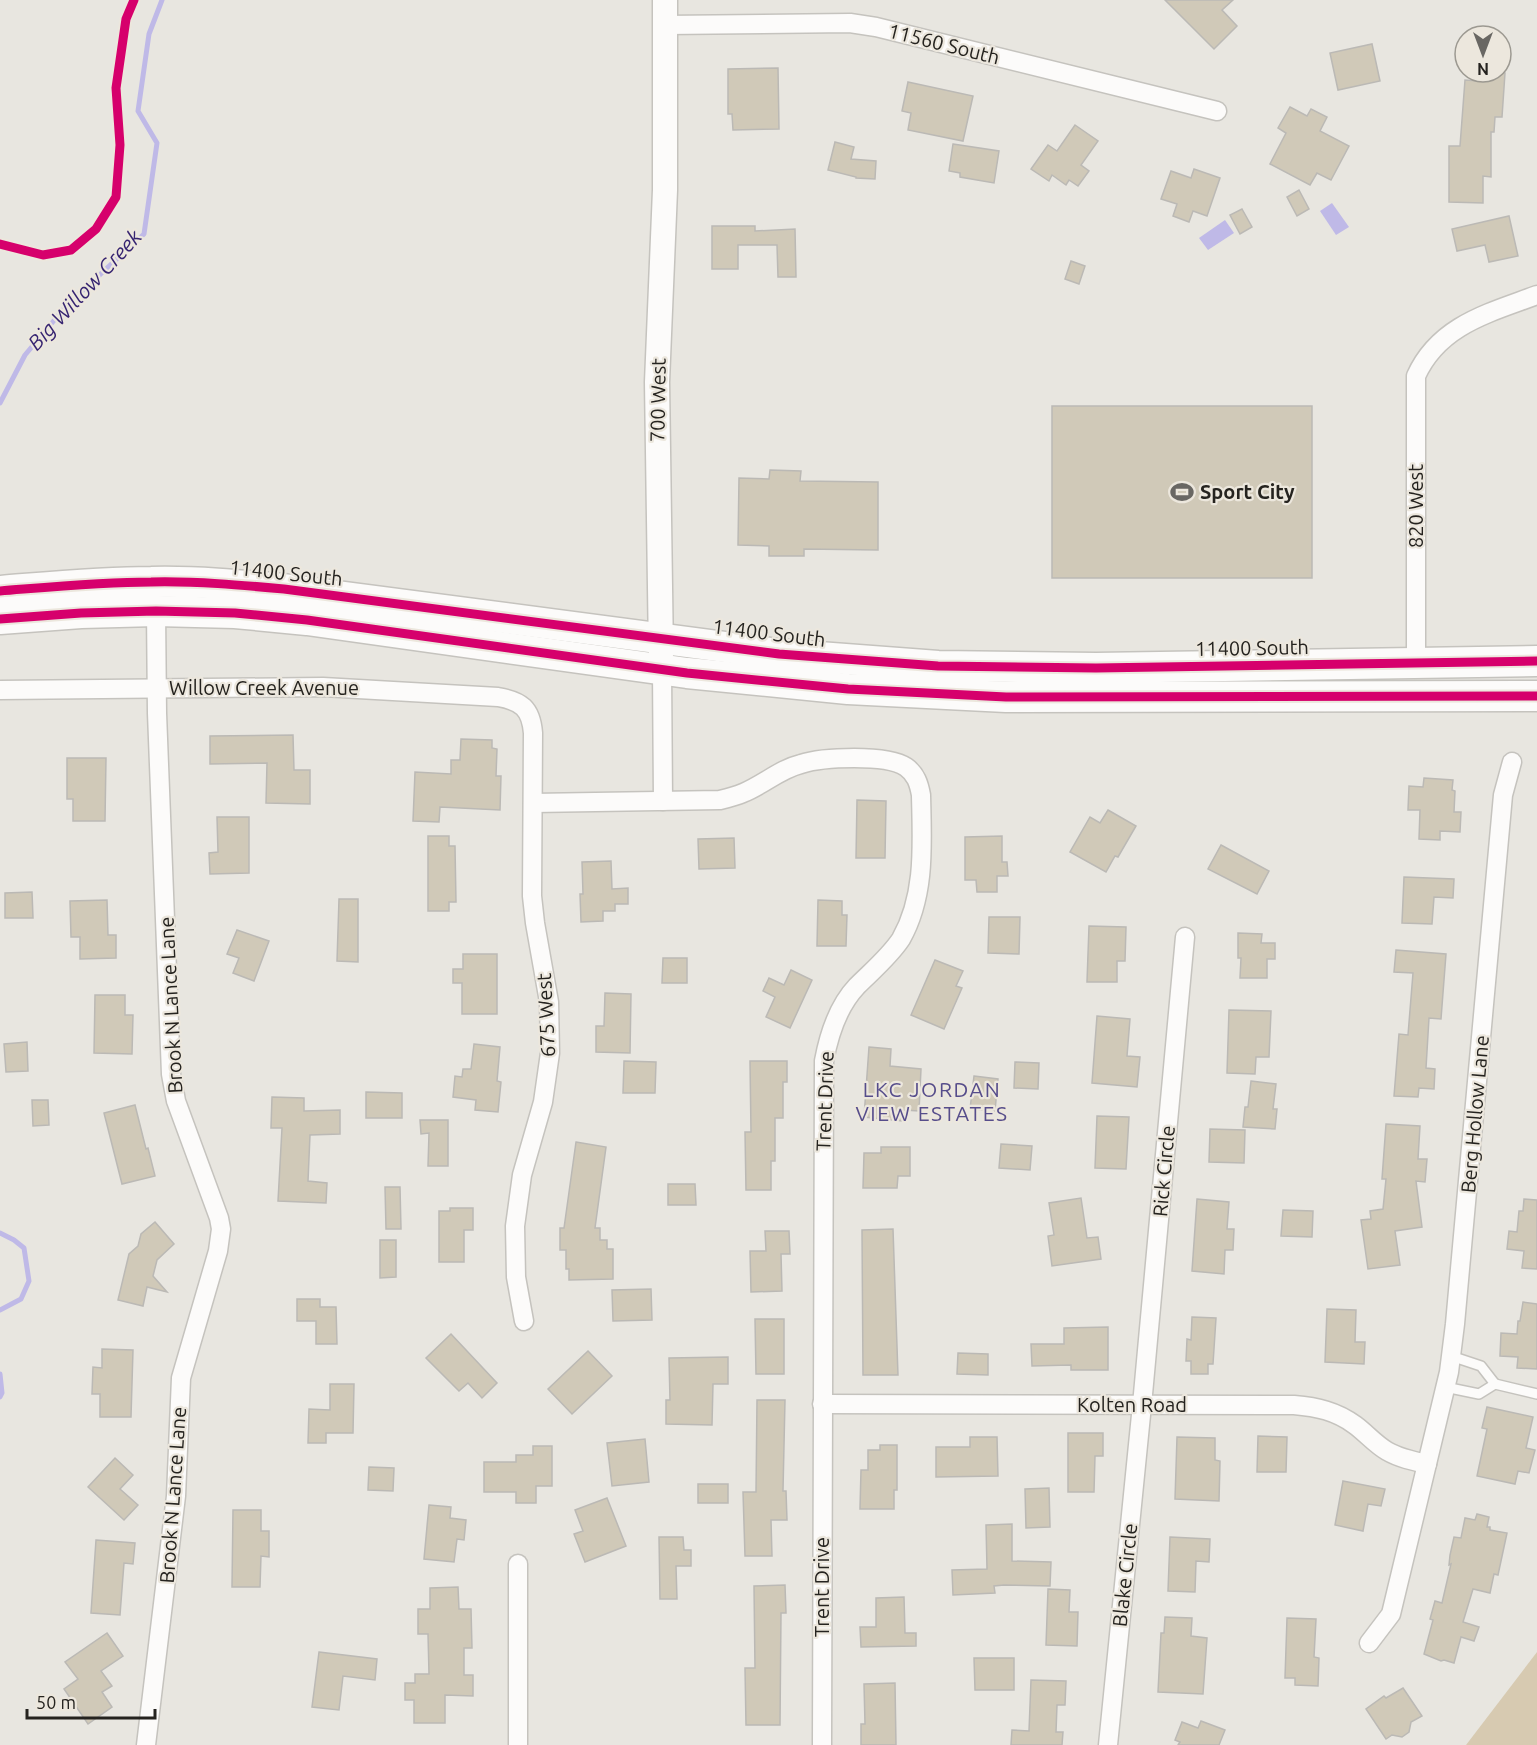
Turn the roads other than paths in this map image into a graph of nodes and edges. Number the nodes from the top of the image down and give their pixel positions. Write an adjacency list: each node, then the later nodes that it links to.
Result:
1 (665, 0): 2 (street, 700 West)
2 (665, 25): 3 (street, 11560 South); 8 (street, 700 West)
3 (1217, 111)
4 (1537, 295): 10 (street, 820 West)
5 (0, 591): 8 (main road, 11400 South)
6 (156, 611): 7 (main road); 11 (main road); 12 (street, Brook N Lance Lane)
7 (0, 620)
8 (661, 638): 10 (main road, 11400 South); 11 (street, 700 West)
9 (1537, 662): 10 (main road, 11400 South)
10 (1416, 663)
11 (662, 670): 14 (main road); 17 (street, 700 West)
12 (157, 688): 13 (street, Willow Creek Avenue); 15 (street, Willow Creek Avenue); 30 (street, Brook N Lance Lane)
13 (0, 690)
14 (1537, 696)
15 (524, 708): 18 (street, 675 West)
16 (1512, 762): 21 (street, Berg Hollow Lane)
17 (663, 801): 18 (street, Trent Drive); 25 (street, Trent Drive)
18 (533, 803): 20 (street, 675 West)
19 (1185, 938): 26 (street, Rick Circle)
20 (524, 1322)
21 (1451, 1356): 22 (lane); 23 (street, Berg Hollow Lane)
22 (1494, 1384): 23 (lane); 24 (lane)
23 (1445, 1387): 27 (street, Berg Hollow Lane)
24 (1537, 1394)
25 (822, 1404): 26 (street, Kolten Road); 32 (street, Trent Drive)
26 (1142, 1405): 27 (street, Kolten Road); 33 (street, Blake Circle)
27 (1427, 1464): 29 (street, Berg Hollow Lane)
28 (518, 1564): 31 (street)
29 (1369, 1643)
30 (146, 1745)
31 (518, 1745)
32 (822, 1745)
33 (1108, 1745)

